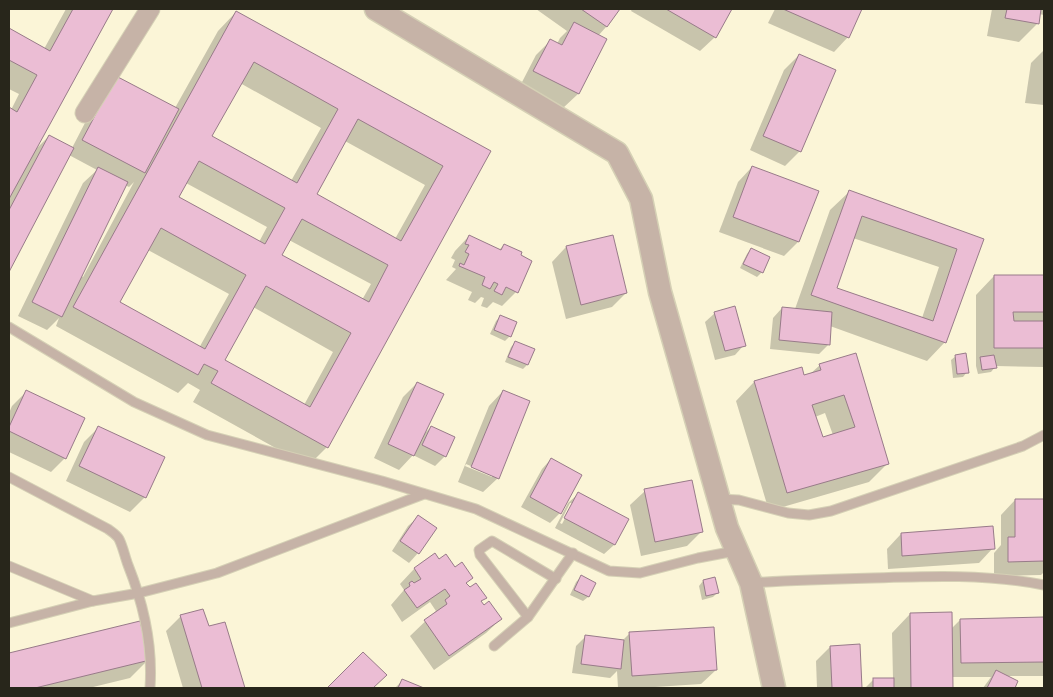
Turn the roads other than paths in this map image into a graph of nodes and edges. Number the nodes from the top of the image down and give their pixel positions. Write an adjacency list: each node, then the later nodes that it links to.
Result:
1 (150, 9): 3 (street)
2 (376, 9): 8 (street)
3 (85, 113)
4 (9, 327): 7 (lane)
5 (1044, 435): 8 (lane)
6 (9, 477): 15 (lane)
7 (424, 494): 10 (lane); 15 (lane)
8 (719, 499): 9 (street)
9 (738, 550): 10 (lane); 13 (street)
10 (573, 553): 12 (lane)
11 (9, 566): 16 (lane)
12 (556, 579): 17 (lane); 17 (lane)
13 (751, 583): 14 (lane); 21 (street)
14 (1044, 585)
15 (140, 593): 16 (lane); 20 (lane)
16 (93, 601): 18 (lane)
17 (528, 617): 19 (lane)
18 (9, 623)
19 (494, 646)
20 (150, 688)
21 (774, 688)

